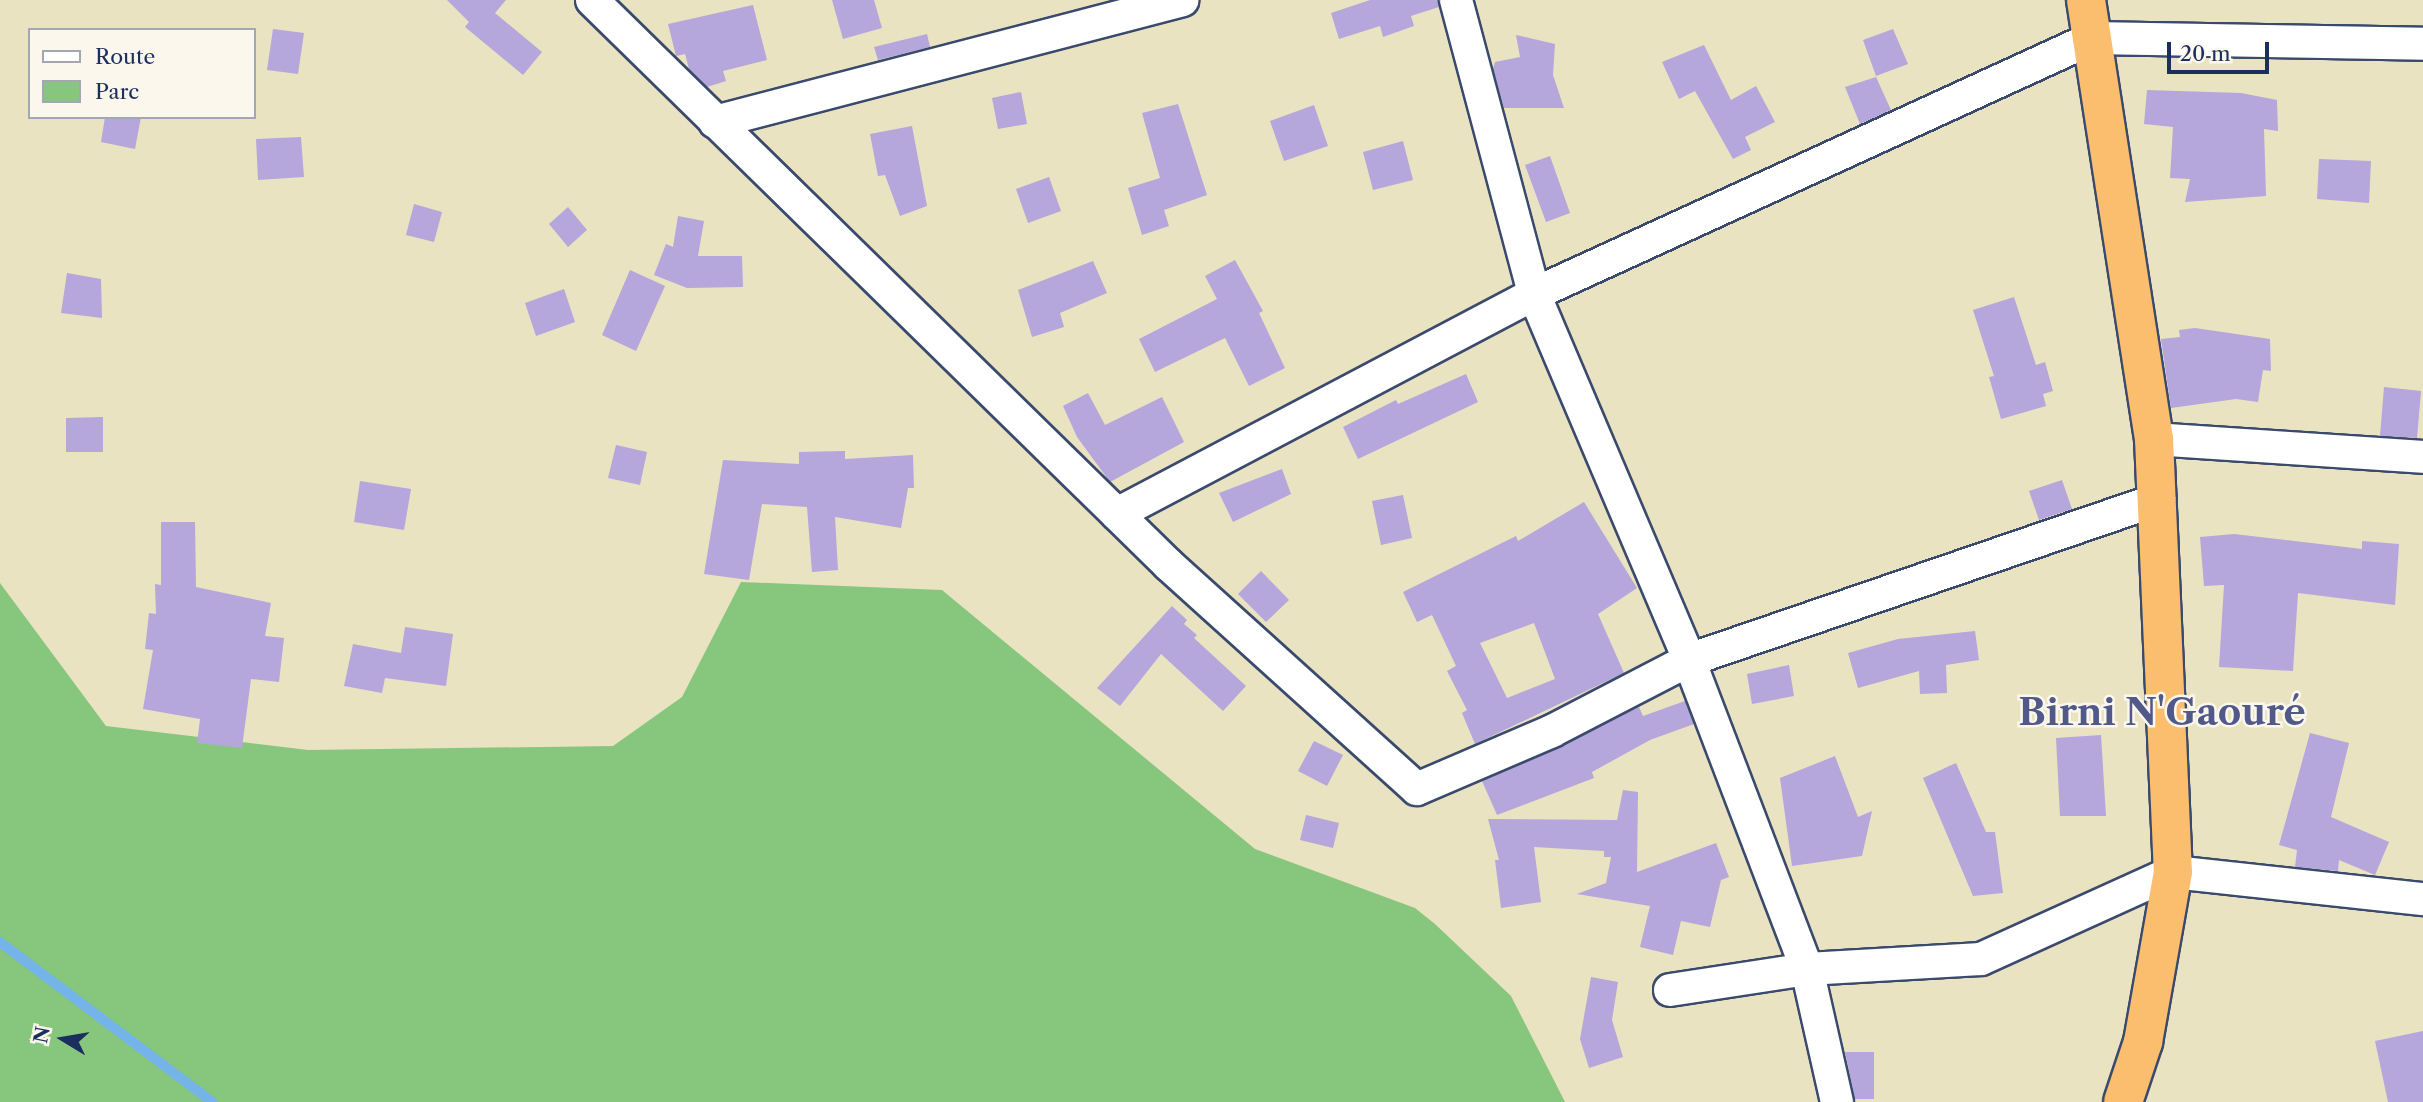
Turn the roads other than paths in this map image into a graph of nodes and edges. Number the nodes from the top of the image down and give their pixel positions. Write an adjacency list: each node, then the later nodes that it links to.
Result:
1 (592, 0): 7 (street)
2 (1182, 0): 7 (street)
3 (1456, 0): 8 (street)
4 (2086, 0): 5 (highway)
5 (2093, 38): 6 (street); 8 (street); 9 (highway)
6 (2423, 44)
7 (715, 122): 12 (street)
8 (1534, 294): 12 (street); 13 (street)
9 (2154, 439): 10 (street); 11 (highway)
10 (2423, 457)
11 (2159, 499): 13 (street); 14 (highway)
12 (1117, 514): 13 (street)
13 (1689, 660): 16 (street)
14 (2173, 872): 15 (street); 16 (street); 19 (highway)
15 (2423, 899)
16 (1807, 969): 17 (street); 18 (street)
17 (1670, 990)
18 (1837, 1102)
19 (2123, 1102)

